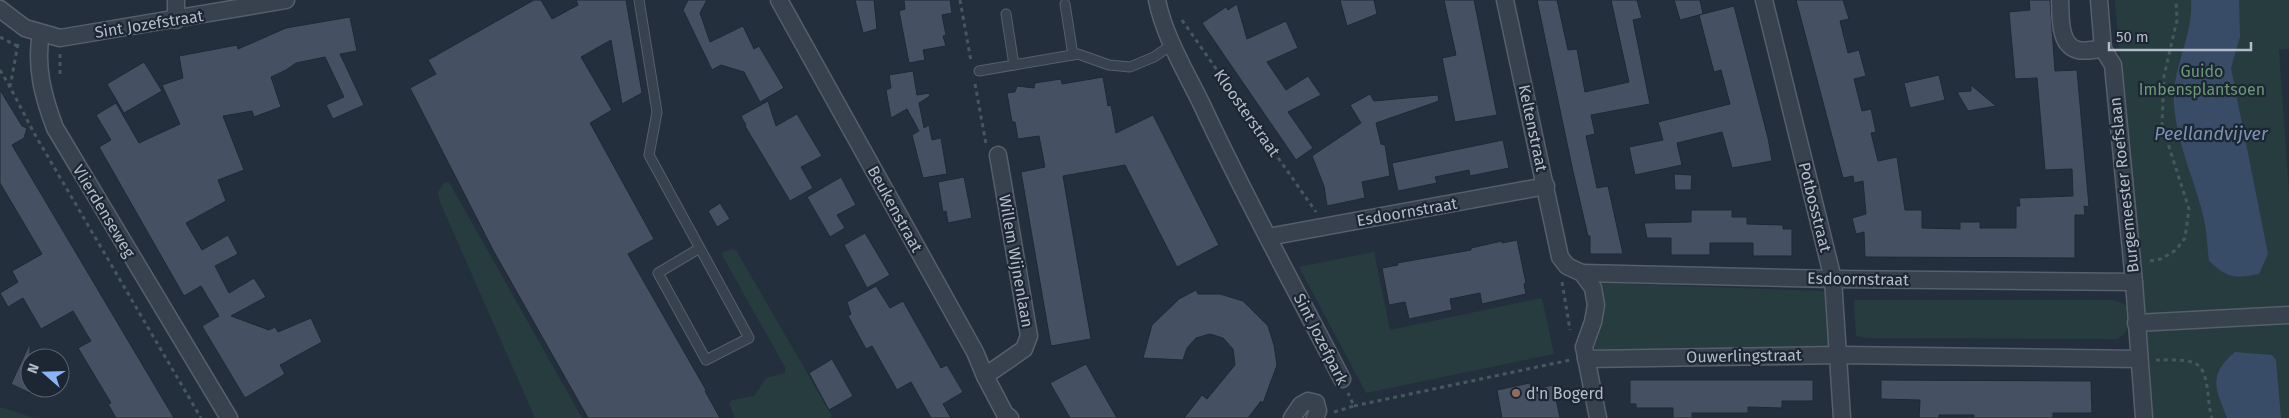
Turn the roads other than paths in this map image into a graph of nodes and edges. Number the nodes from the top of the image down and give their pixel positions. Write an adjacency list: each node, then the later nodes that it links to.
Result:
1 (176, 0): 13 (street)
2 (286, 0): 13 (street, Sint Jozefstraat)
3 (639, 0): 23 (lane)
4 (779, 0): 32 (street, Beukenstraat)
5 (1157, 0): 15 (street, Kloosterstraat)
6 (1505, 0): 21 (street, Keltenstraat)
7 (1764, 0): 25 (street, Potbosstraat)
8 (2060, 0): 16 (street)
9 (2099, 0): 16 (street, Burgemeester Roefslaan)
10 (1065, 4): 17 (lane)
11 (0, 8): 14 (street)
12 (1006, 14): 18 (lane)
13 (176, 20): 14 (street, Sint Jozefstraat)
14 (41, 33): 35 (street, Vlierdenseweg)
15 (1173, 44): 17 (lane); 22 (street, Kloosterstraat)
16 (2103, 49): 26 (street, Burgemeester Roefslaan)
17 (1073, 55): 18 (lane)
18 (1014, 65): 19 (lane)
19 (979, 71)
20 (998, 155): 32 (street, Willem Wijnenlaan)
21 (1546, 186): 22 (street, Esdoornstraat); 24 (street, Keltenstraat)
22 (1268, 237): 33 (street, Sint Jozefpark)
23 (700, 248): 23 (lane)
24 (1582, 273): 25 (street, Esdoornstraat); 30 (street)
25 (1833, 279): 26 (street, Esdoornstraat); 29 (street, Potbosstraat)
26 (2134, 282): 28 (street, Burgemeester Roefslaan)
27 (2289, 315): 28 (street)
28 (2136, 323): 31 (street, Burgemeester Roefslaan)
29 (1839, 355): 30 (street, Ouwerlingstraat); 31 (street, Ouwerlingstraat); 39 (street, Potbosstraat)
30 (1586, 359): 38 (street)
31 (2139, 359): 40 (street, Burgemeester Roefslaan)
32 (985, 376): 36 (street, Beukenstraat)
33 (1342, 379)
34 (1322, 416): 37 (street, Sint Jozefpark)
35 (229, 418)
36 (1010, 418)
37 (1292, 418)
38 (1598, 418)
39 (1842, 418)
40 (2144, 418)

